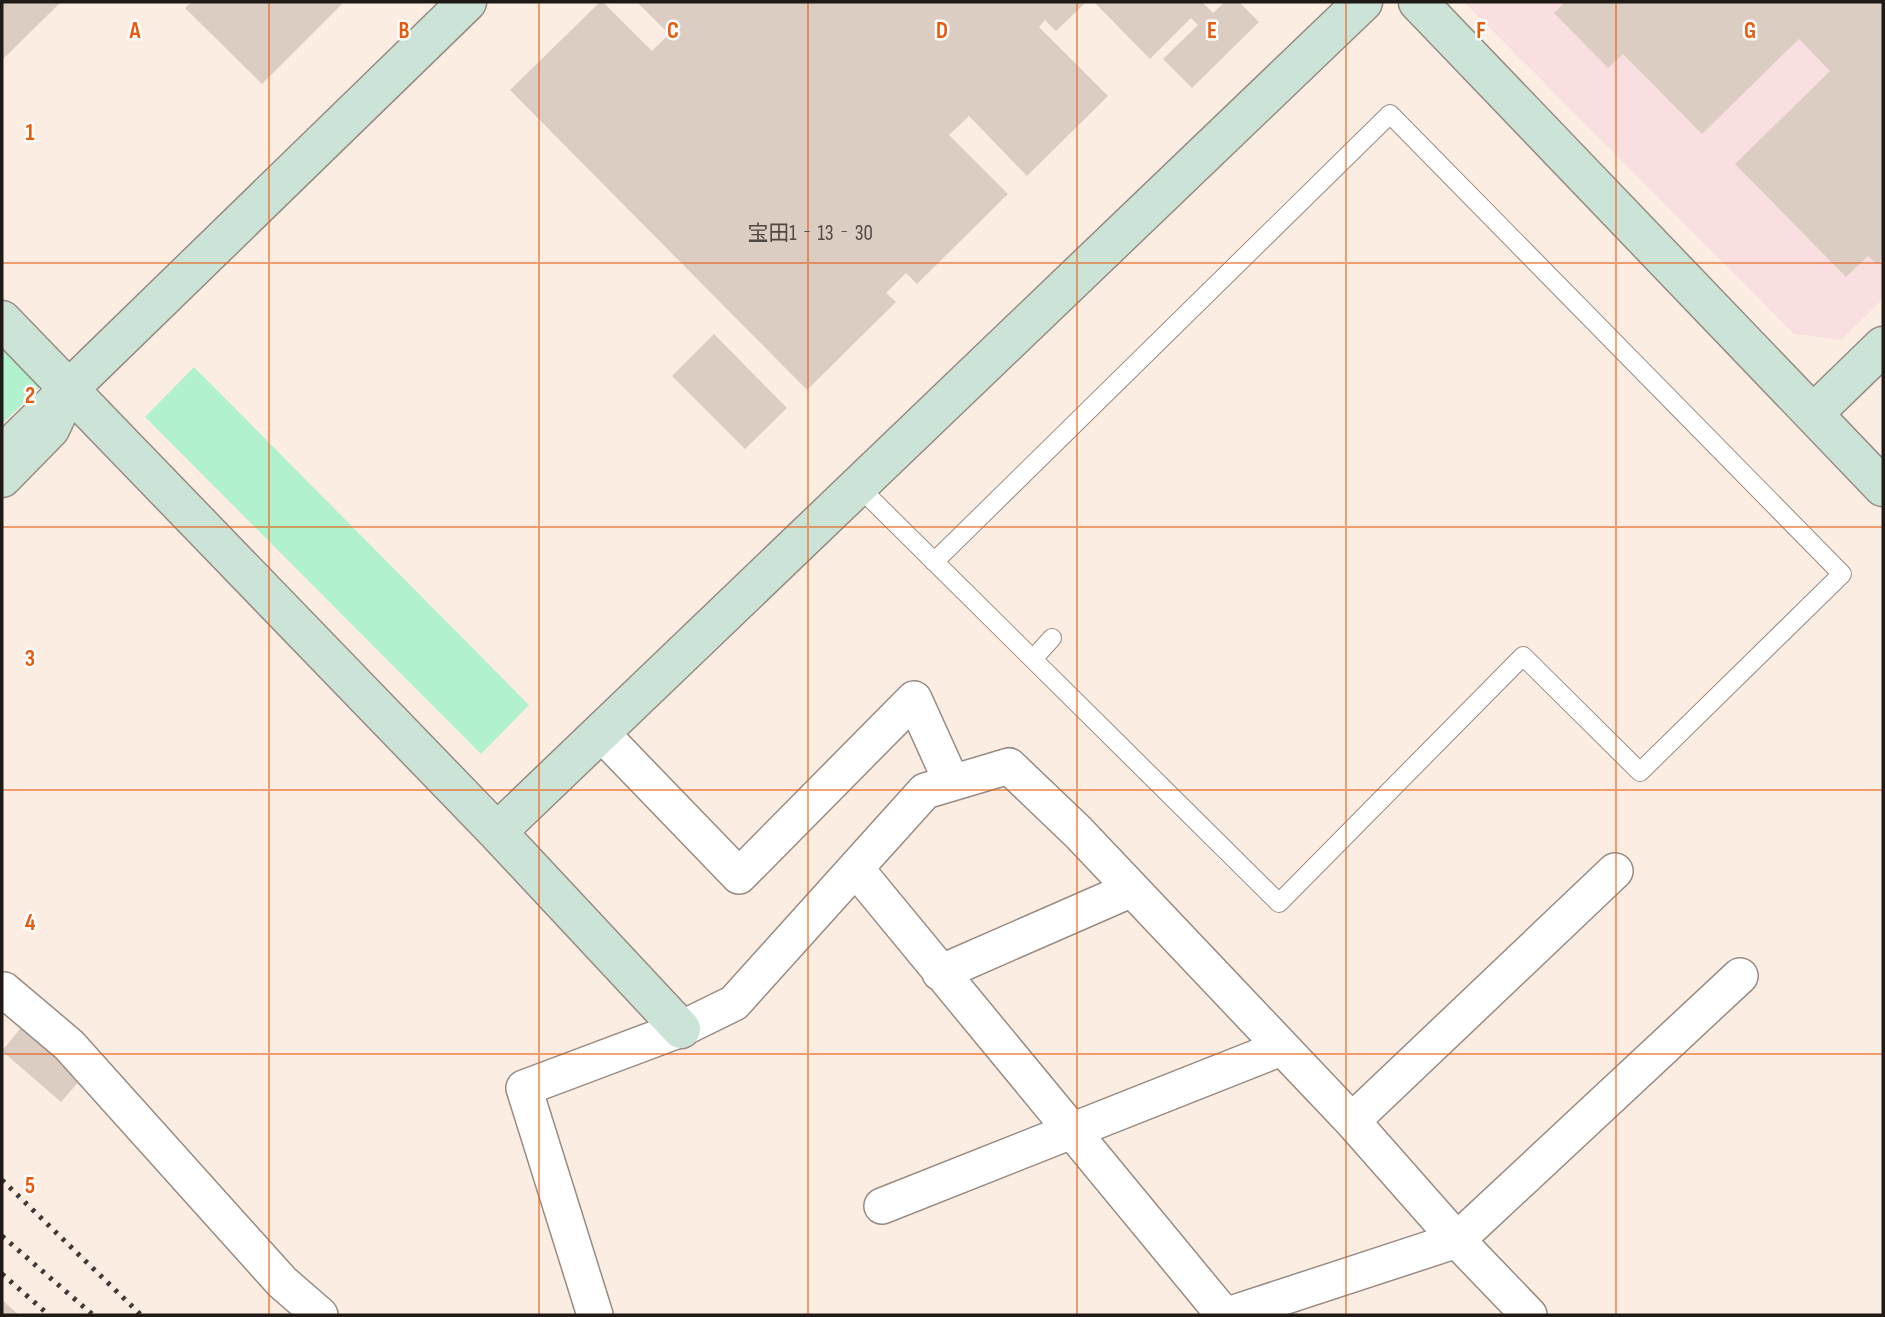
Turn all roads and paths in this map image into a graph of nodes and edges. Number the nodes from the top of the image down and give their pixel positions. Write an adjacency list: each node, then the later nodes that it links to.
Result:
1 (467, 2): 6 (street)
2 (1363, 2): 10 (street)
3 (1418, 2): 7 (street)
4 (2, 320): 6 (street)
5 (1883, 346): 7 (street)
6 (69, 388): 8 (street); 9 (street); 17 (street)
7 (1813, 414): 11 (street)
8 (2, 454)
9 (2, 478)
10 (858, 486): 12 (lane); 15 (street)
11 (1883, 486)
12 (934, 562): 14 (lane); 14 (lane)
13 (1052, 638): 14 (lane)
14 (1033, 659)
15 (600, 732): 16 (street); 17 (street)
16 (952, 783): 18 (street); 20 (street)
17 (497, 832): 24 (street)
18 (856, 869): 21 (street); 24 (street)
19 (1615, 871): 26 (street)
20 (1132, 889): 21 (street); 25 (street)
21 (940, 973): 27 (street)
22 (1740, 976): 29 (street)
23 (4, 990): 30 (street)
24 (681, 1029): 31 (street)
25 (1281, 1048): 26 (street); 27 (street)
26 (1352, 1121): 29 (street)
27 (1072, 1132): 28 (street); 32 (street)
28 (882, 1206)
29 (1457, 1240): 32 (street); 33 (street)
30 (320, 1315)
31 (595, 1315)
32 (1226, 1315)
33 (1529, 1315)

